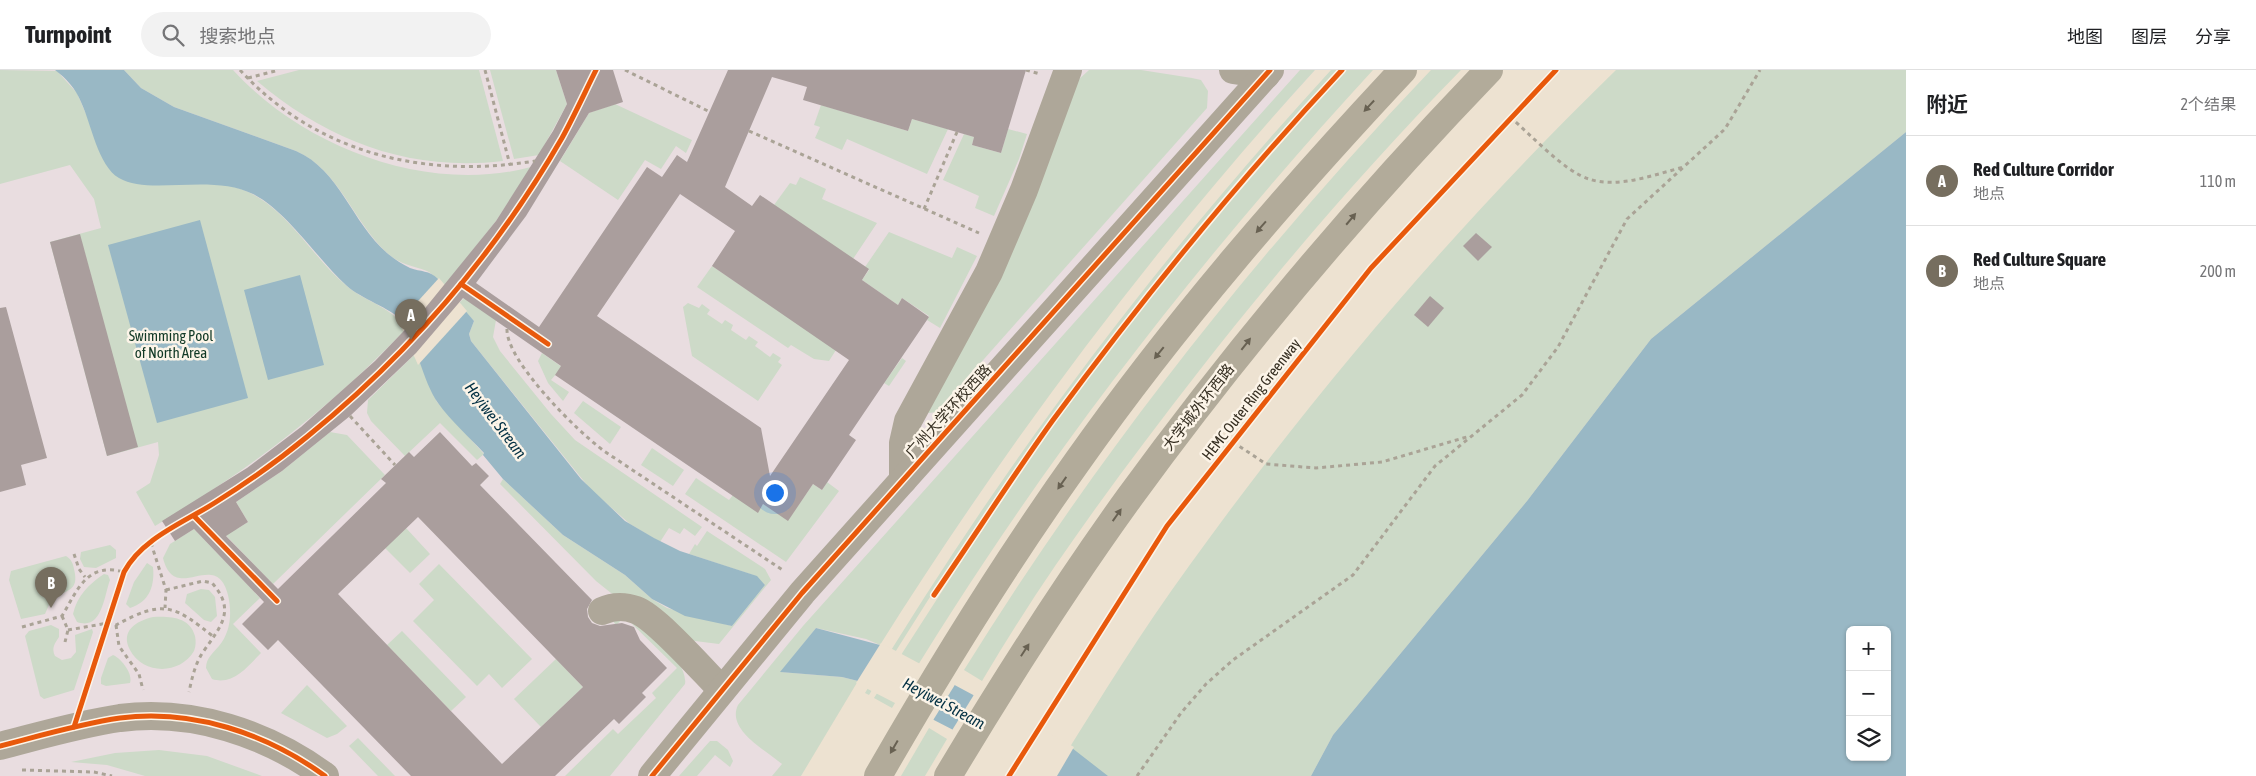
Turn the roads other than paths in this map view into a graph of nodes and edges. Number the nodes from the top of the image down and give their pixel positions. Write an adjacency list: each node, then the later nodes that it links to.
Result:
1 (1068, 70): 6 (lane, 广州大学环校西路)
2 (1233, 70): 5 (lane)
3 (1403, 70): 12 (main road, one-way to 12)
4 (1489, 70): 13 (main road, 大学城外环西路, one-way to 4)
5 (1268, 72): 6 (lane, 广州大学环校西路)
6 (903, 480): 8 (lane, 广州大学环校西路)
7 (602, 611): 8 (lane)
8 (722, 690): 11 (lane, 广州大学环校西路)
9 (0, 746): 10 (lane)
10 (325, 776)
11 (652, 776)
12 (878, 776)
13 (948, 776)

